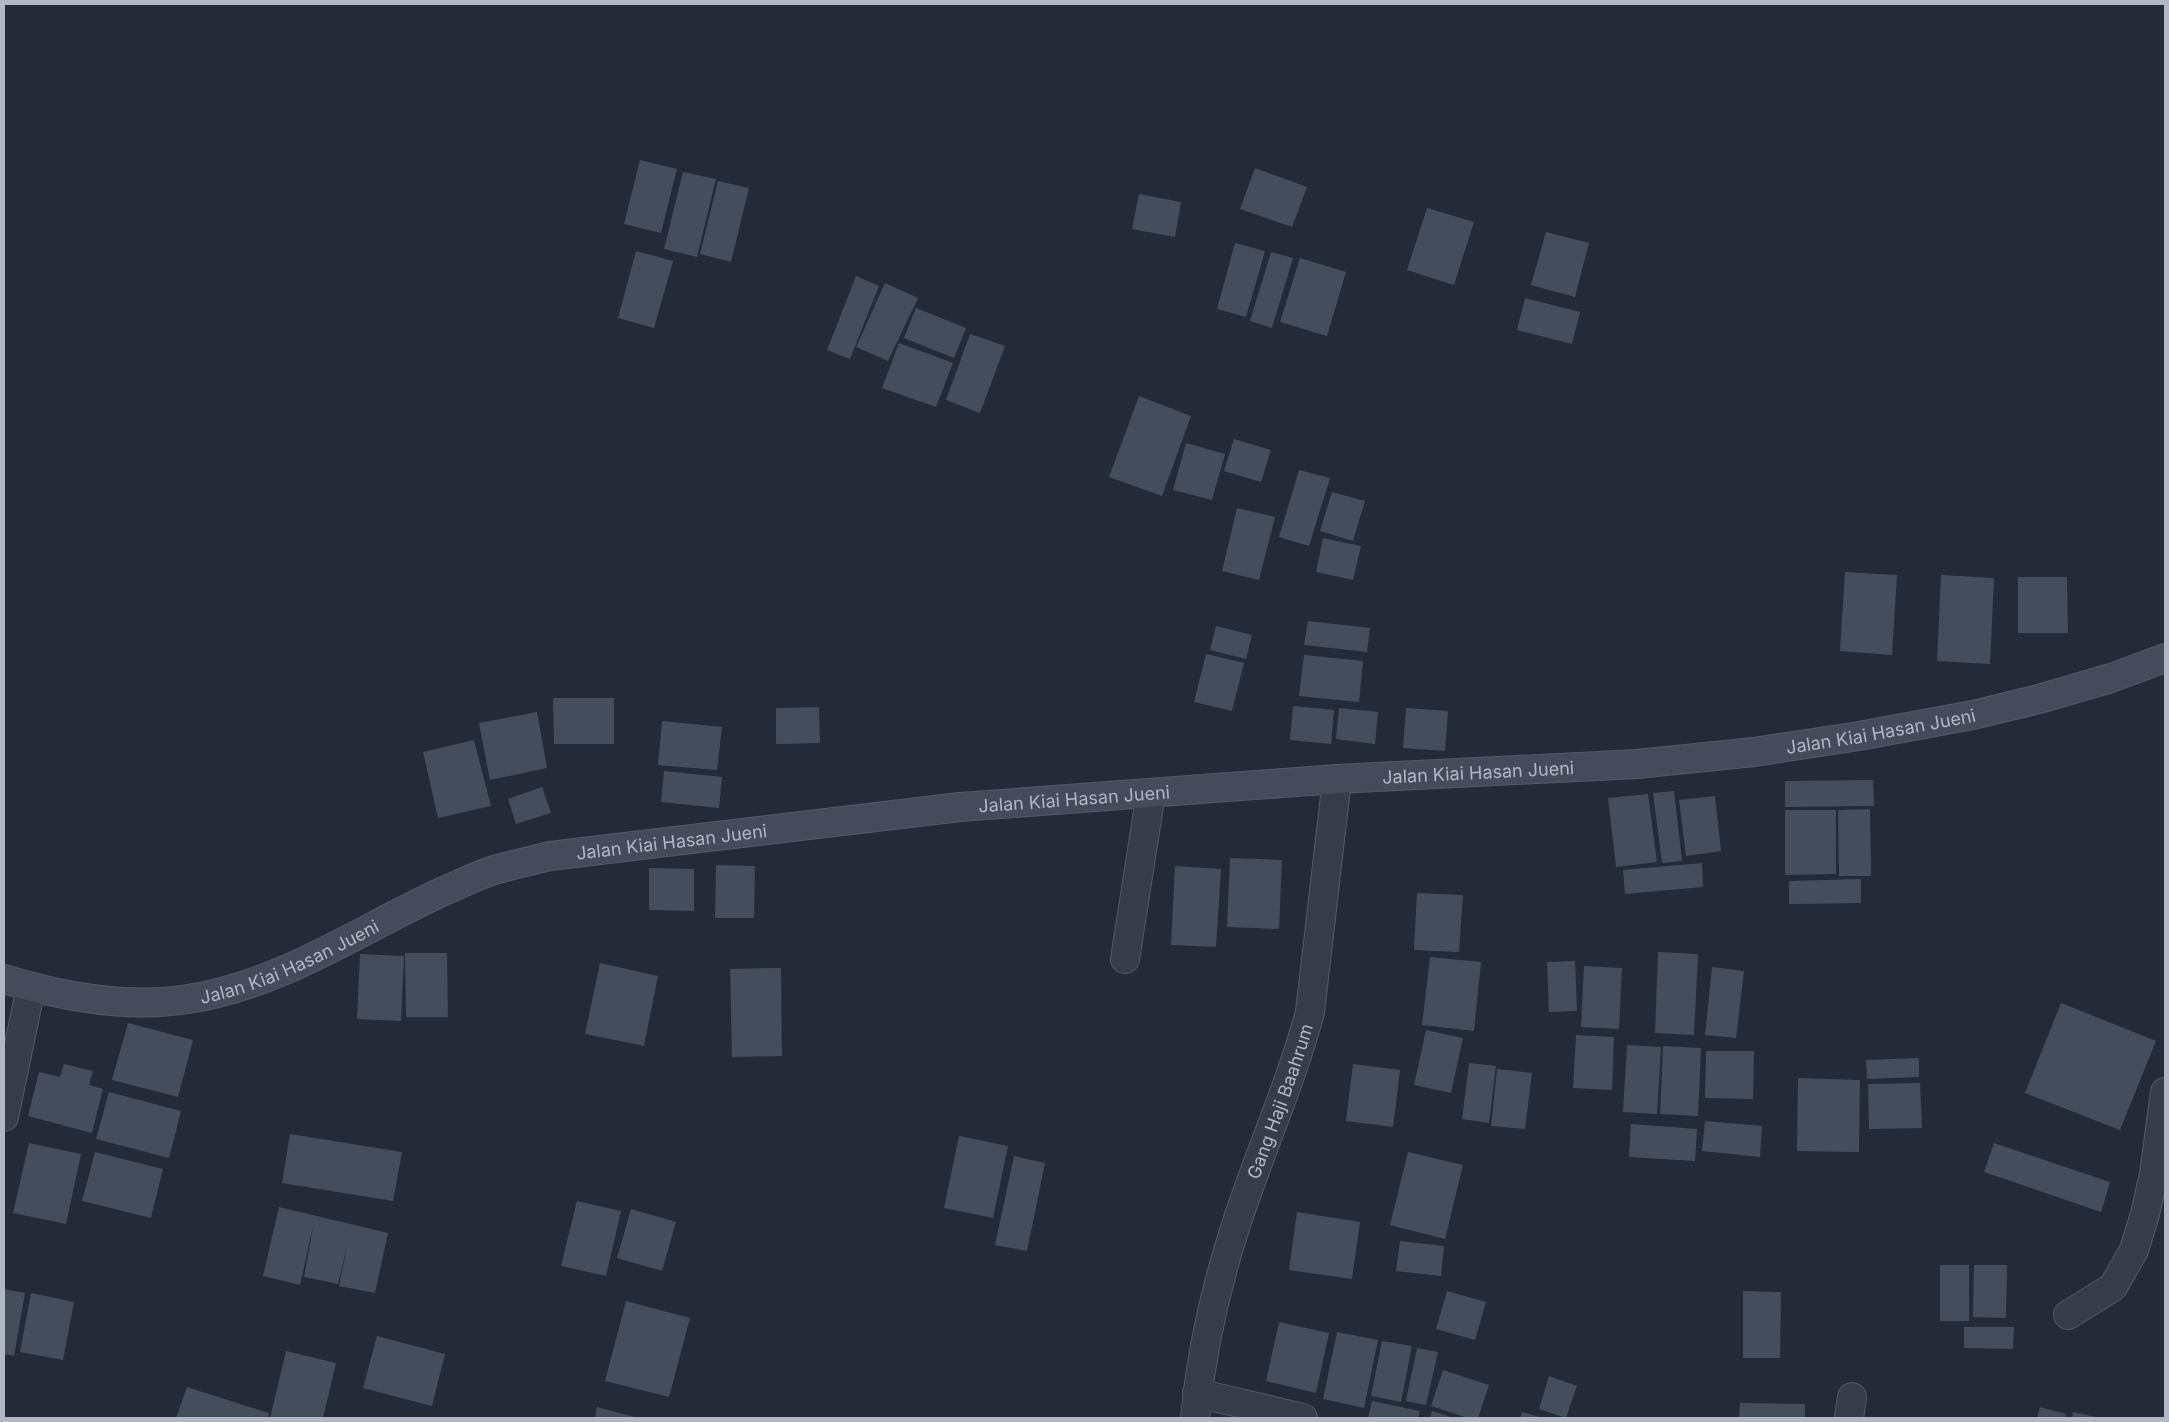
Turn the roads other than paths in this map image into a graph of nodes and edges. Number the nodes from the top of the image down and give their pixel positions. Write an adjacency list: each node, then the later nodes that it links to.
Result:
1 (2165, 658): 2 (street, Jalan Kiai Hasan Jueni)
2 (1337, 779): 3 (street, Jalan Kiai Hasan Jueni); 10 (street, Gang Haji Baahrum)
3 (1151, 792): 4 (street); 6 (street, Jalan Kiai Hasan Jueni)
4 (1125, 959)
5 (4, 979): 6 (street, Jalan Kiai Hasan Jueni)
6 (31, 987): 8 (street)
7 (2165, 1092): 9 (street)
8 (4, 1117)
9 (2068, 1316)
10 (1196, 1406): 11 (street)
11 (1303, 1418)

